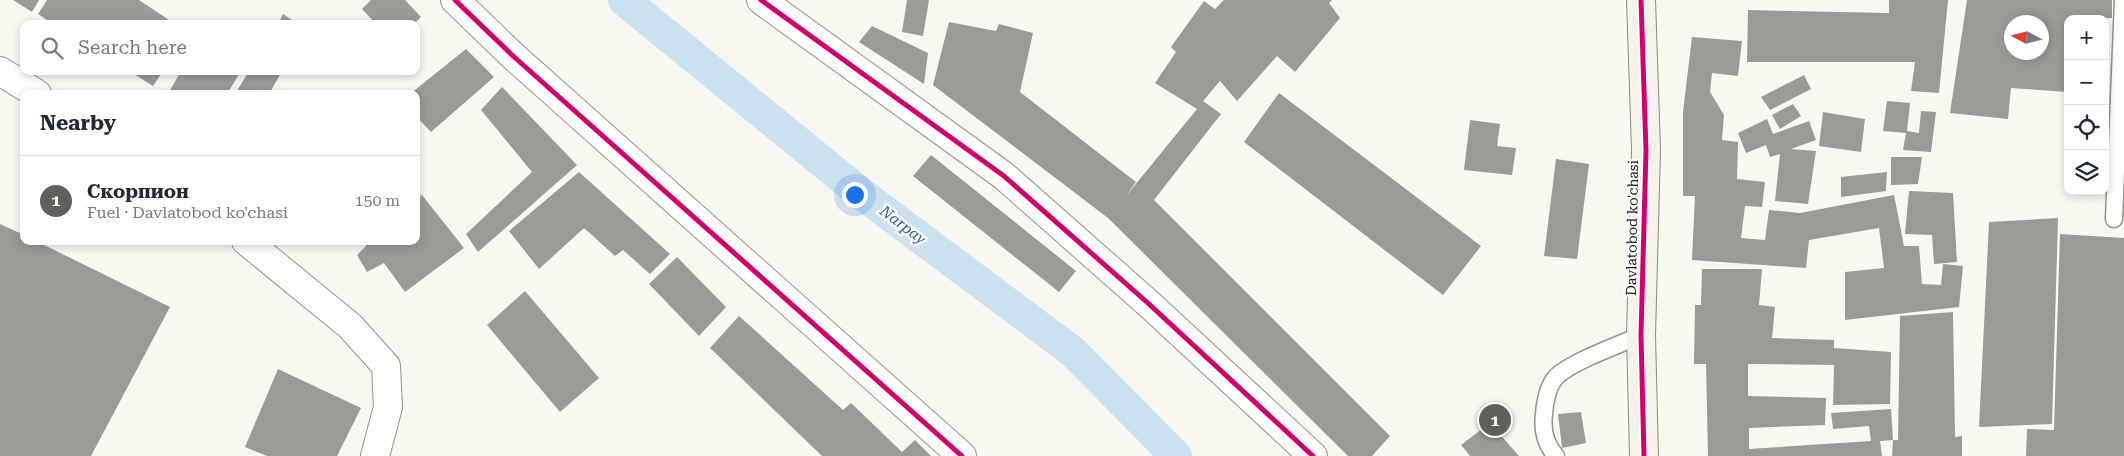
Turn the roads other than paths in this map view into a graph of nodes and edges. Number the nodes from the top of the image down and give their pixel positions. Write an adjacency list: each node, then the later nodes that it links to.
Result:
1 (455, 0): 11 (street)
2 (761, 0): 12 (street)
3 (1641, 0): 9 (street, Davlatobod ko'chasi)
4 (2123, 0): 7 (lane)
5 (0, 72): 6 (street)
6 (31, 90)
7 (2114, 218)
8 (251, 245): 10 (street)
9 (1641, 335): 13 (lane); 14 (street, Davlatobod ko'chasi)
10 (375, 456)
11 (962, 456)
12 (1313, 456)
13 (1556, 456)
14 (1644, 456)

